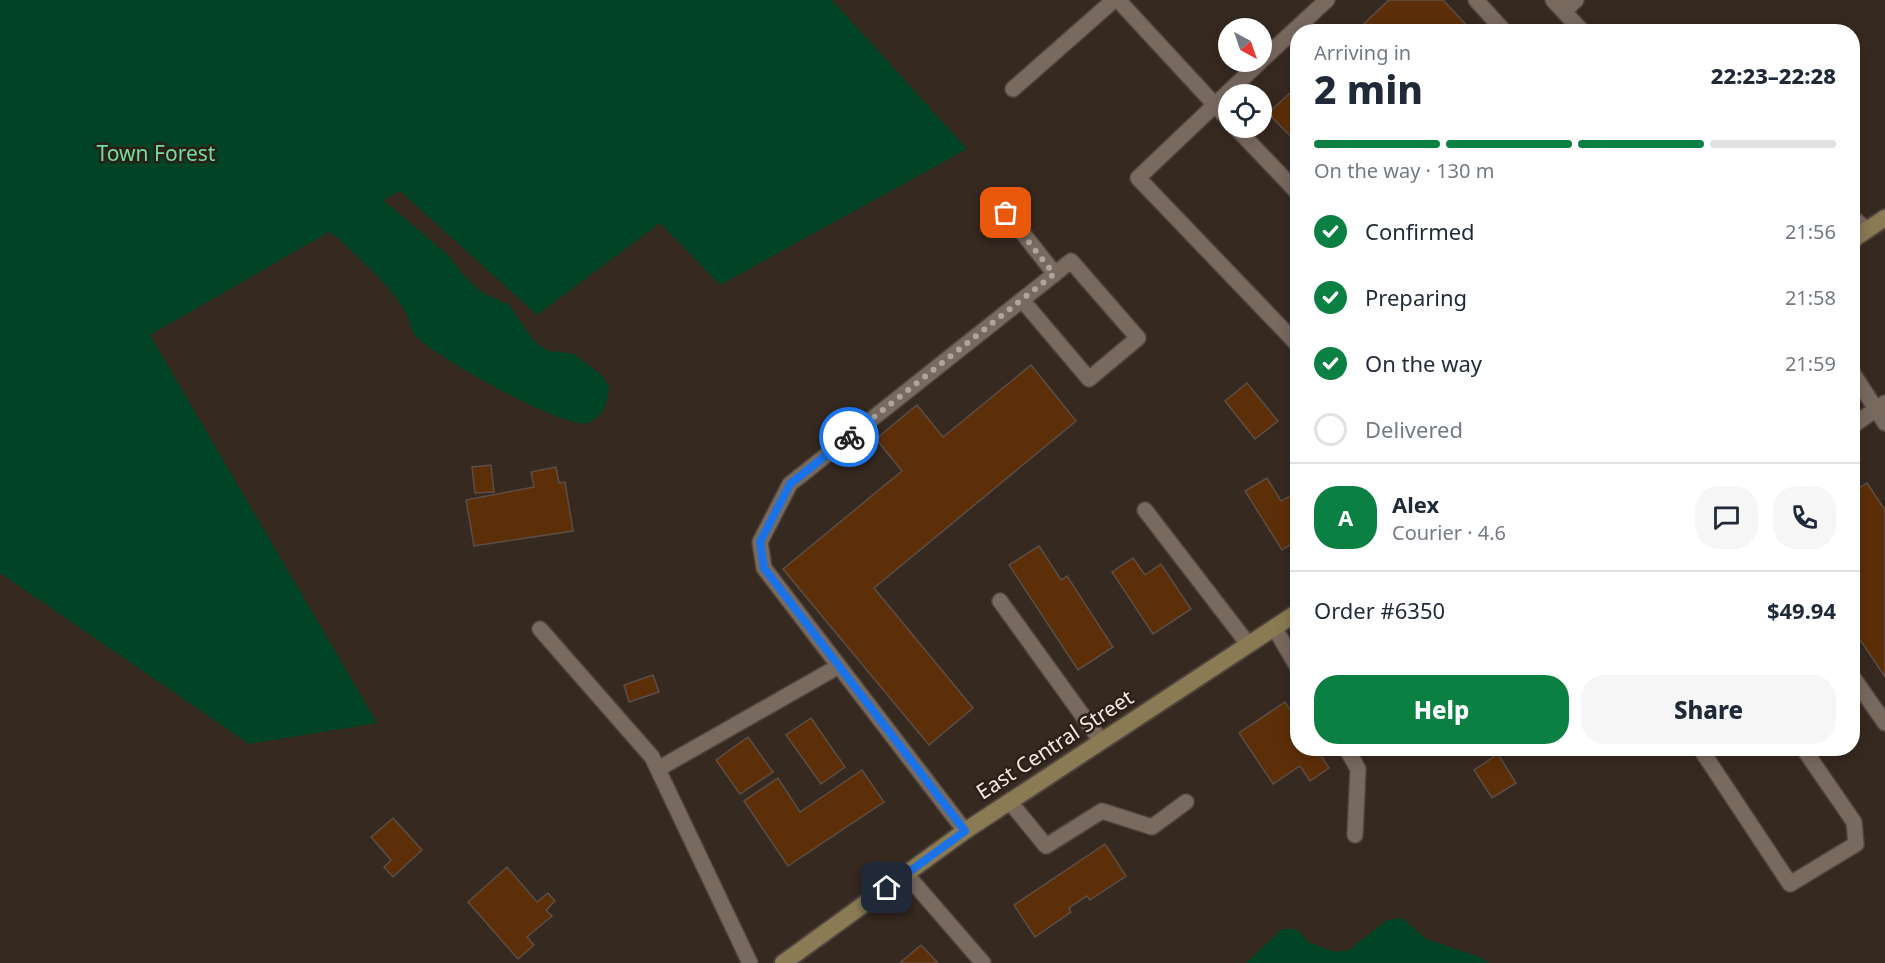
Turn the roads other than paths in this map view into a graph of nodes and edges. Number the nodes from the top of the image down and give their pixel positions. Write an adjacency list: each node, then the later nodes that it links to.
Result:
1 (1116, 0): 13 (lane); 14 (lane)
2 (1327, 0): 7 (lane)
3 (1476, 0): 8 (lane)
4 (1553, 0): 6 (lane)
5 (1576, 0): 6 (lane)
6 (1564, 11): 9 (lane)
7 (1301, 24)
8 (1498, 24)
9 (1576, 24)
10 (1290, 34): 11 (lane)
11 (1272, 51)
12 (1249, 72): 14 (lane)
13 (1013, 89)
14 (1214, 104): 15 (lane); 25 (lane)
15 (1218, 108)
16 (1246, 138): 17 (lane)
17 (1290, 185)
18 (994, 198): 23 (lane)
19 (1885, 218): 21 (main road)
20 (1860, 224): 21 (lane)
21 (1867, 230): 22 (main road)
22 (1860, 235)
23 (1054, 274): 24 (lane); 24 (lane)
24 (1022, 300): 37 (lane)
25 (1290, 337)
26 (1860, 381): 27 (lane)
27 (1881, 406): 28 (lane); 29 (lane)
28 (1860, 420)
29 (1885, 423)
30 (1145, 510): 35 (lane)
31 (1000, 601): 40 (lane)
32 (1290, 617): 33 (main road, East Central Street)
33 (1274, 627): 35 (main road, East Central Street); 36 (lane)
34 (540, 629): 44 (lane)
35 (1248, 644): 40 (main road, East Central Street)
36 (1290, 654)
37 (839, 666): 44 (lane); 47 (lane)
38 (1860, 687): 39 (lane)
39 (1885, 723)
40 (1101, 741): 45 (main road, East Central Street)
41 (1351, 756): 48 (lane)
42 (1705, 756): 43 (lane)
43 (1809, 756)
44 (658, 769): 50 (lane)
45 (1010, 802): 46 (lane); 47 (main road, East Central Street)
46 (1186, 802)
47 (965, 831): 49 (main road, East Central Street)
48 (1355, 835)
49 (906, 874): 51 (main road, East Central Street); 52 (lane)
50 (750, 963)
51 (783, 963)
52 (983, 963)

